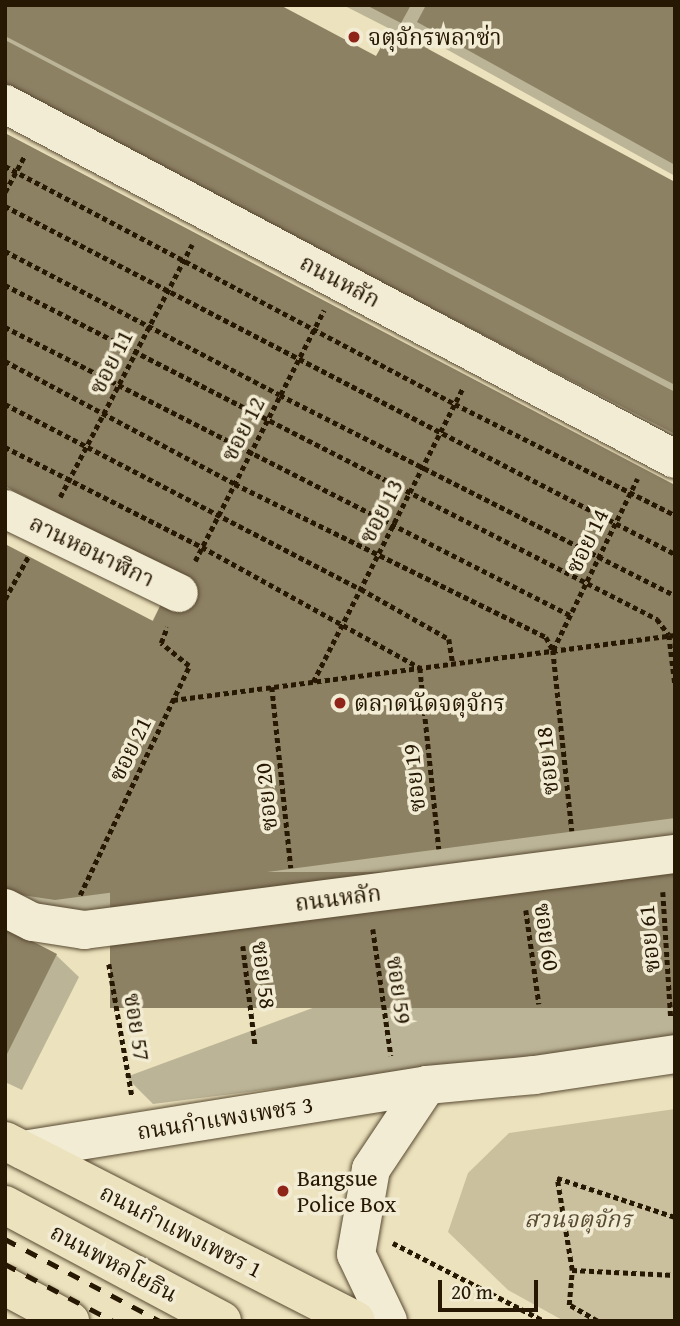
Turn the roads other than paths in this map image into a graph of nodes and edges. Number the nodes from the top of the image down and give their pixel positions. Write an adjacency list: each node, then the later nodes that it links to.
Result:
1 (5, 104): 2 (street, ถนนหลัก)
2 (664, 453)
3 (5, 509): 4 (street, ลานหอนาฬิกา)
4 (179, 593)
5 (666, 855): 6 (street, ถนนหลัก)
6 (5, 908)
7 (673, 1036): 8 (street, ถนนกำแพงเพชร 3)
8 (412, 1088): 9 (street, ถนนกำแพงเพชร 3); 15 (street)
9 (14, 1146): 14 (main road, ถนนกำแพงเพชร 1)
10 (5, 1205): 13 (main road, ถนนพหลโยธิน)
11 (5, 1286): 12 (main road)
12 (59, 1318)
13 (222, 1321)
14 (356, 1321)
15 (388, 1321)

